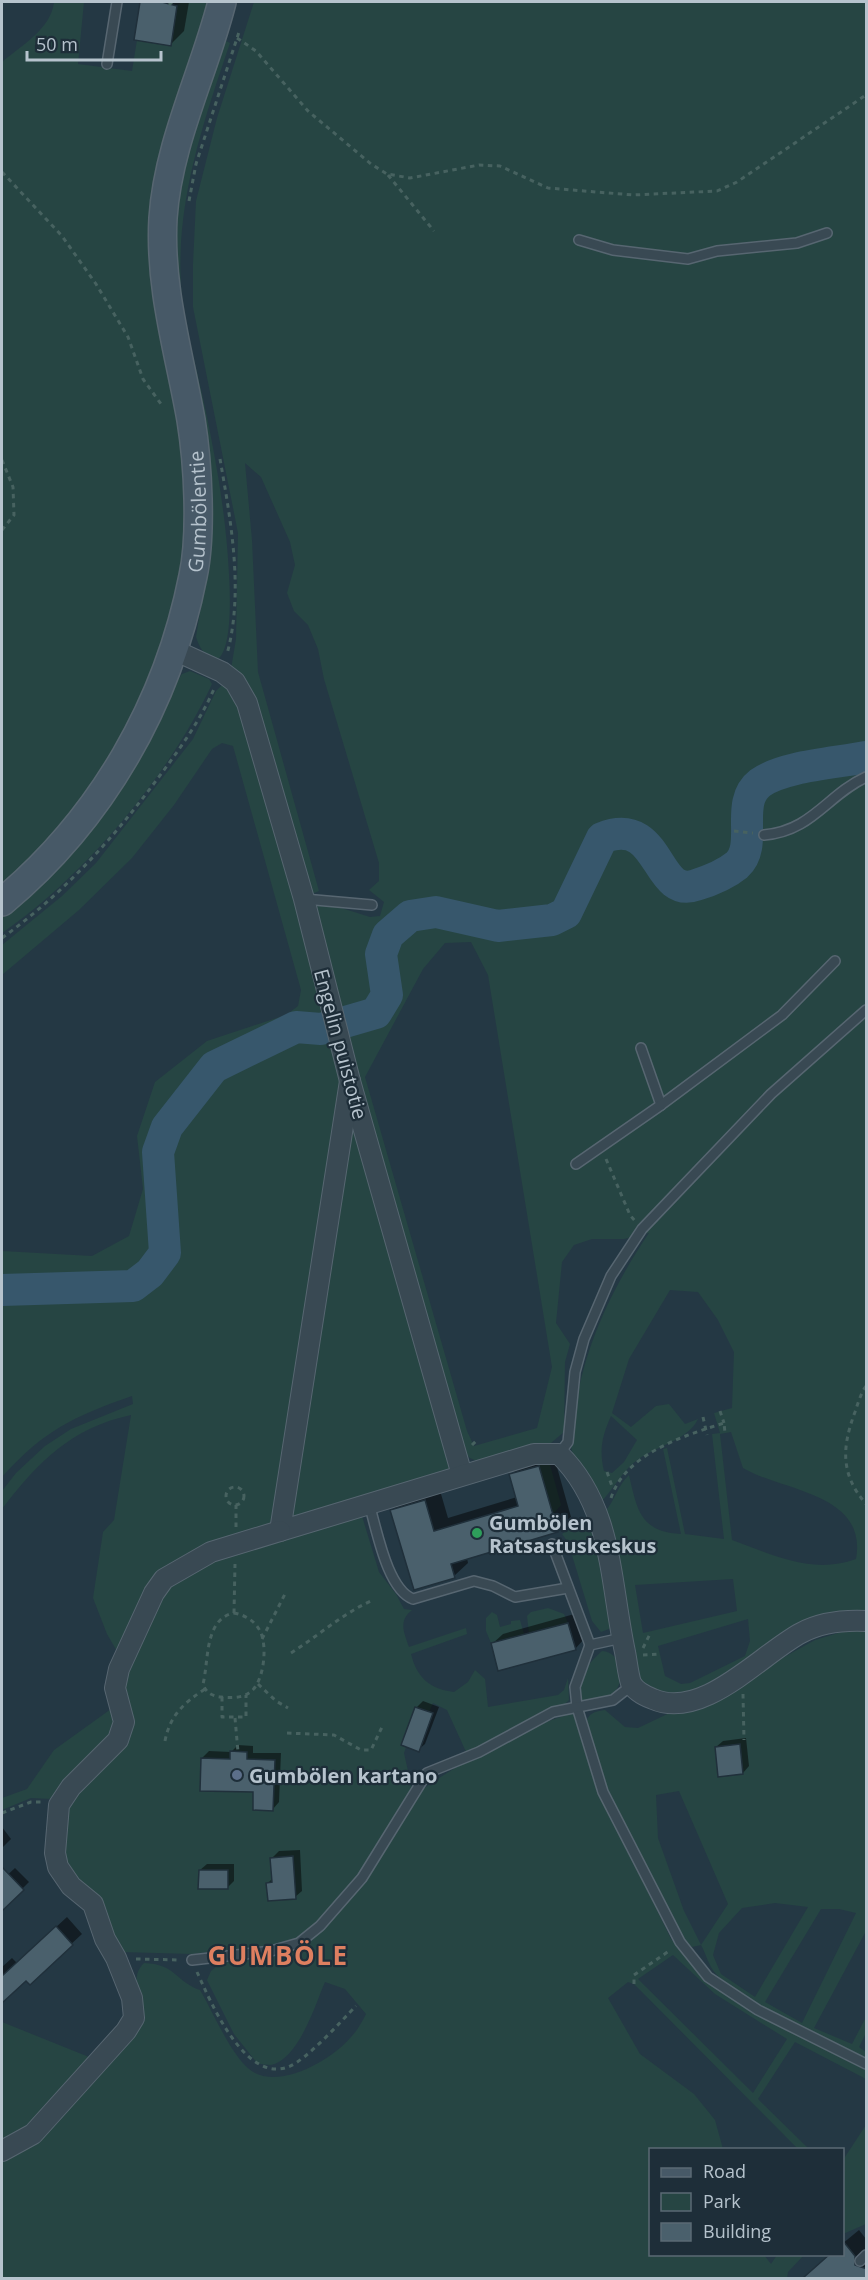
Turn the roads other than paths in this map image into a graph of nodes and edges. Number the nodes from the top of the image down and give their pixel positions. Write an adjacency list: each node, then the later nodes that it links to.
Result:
1 (117, 2): 3 (lane)
2 (222, 2): 6 (main road, Gumbölentie)
3 (107, 64)
4 (827, 233): 5 (lane)
5 (579, 240)
6 (174, 650): 9 (street, Engelin puistotie); 10 (main road, Gumbölentie)
7 (867, 777): 8 (lane)
8 (764, 835)
9 (304, 899): 11 (lane); 15 (street, Engelin puistotie)
10 (2, 902)
11 (372, 905)
12 (835, 961): 16 (lane)
13 (867, 1010): 18 (lane)
14 (641, 1048): 16 (lane)
15 (350, 1081): 19 (street, Engelin puistotie); 21 (street)
16 (661, 1105): 17 (lane)
17 (576, 1164)
18 (560, 1454): 19 (street); 25 (street)
19 (462, 1475): 20 (street)
20 (369, 1504): 21 (street); 23 (lane)
21 (280, 1531): 31 (street)
22 (552, 1544): 23 (lane)
23 (568, 1588): 26 (lane)
24 (867, 1621): 27 (street)
25 (622, 1638): 26 (lane); 27 (street)
26 (590, 1645): 28 (lane)
27 (632, 1685): 28 (lane)
28 (577, 1707): 29 (lane); 30 (lane)
29 (192, 1960)
30 (867, 2064)
31 (2, 2151)

